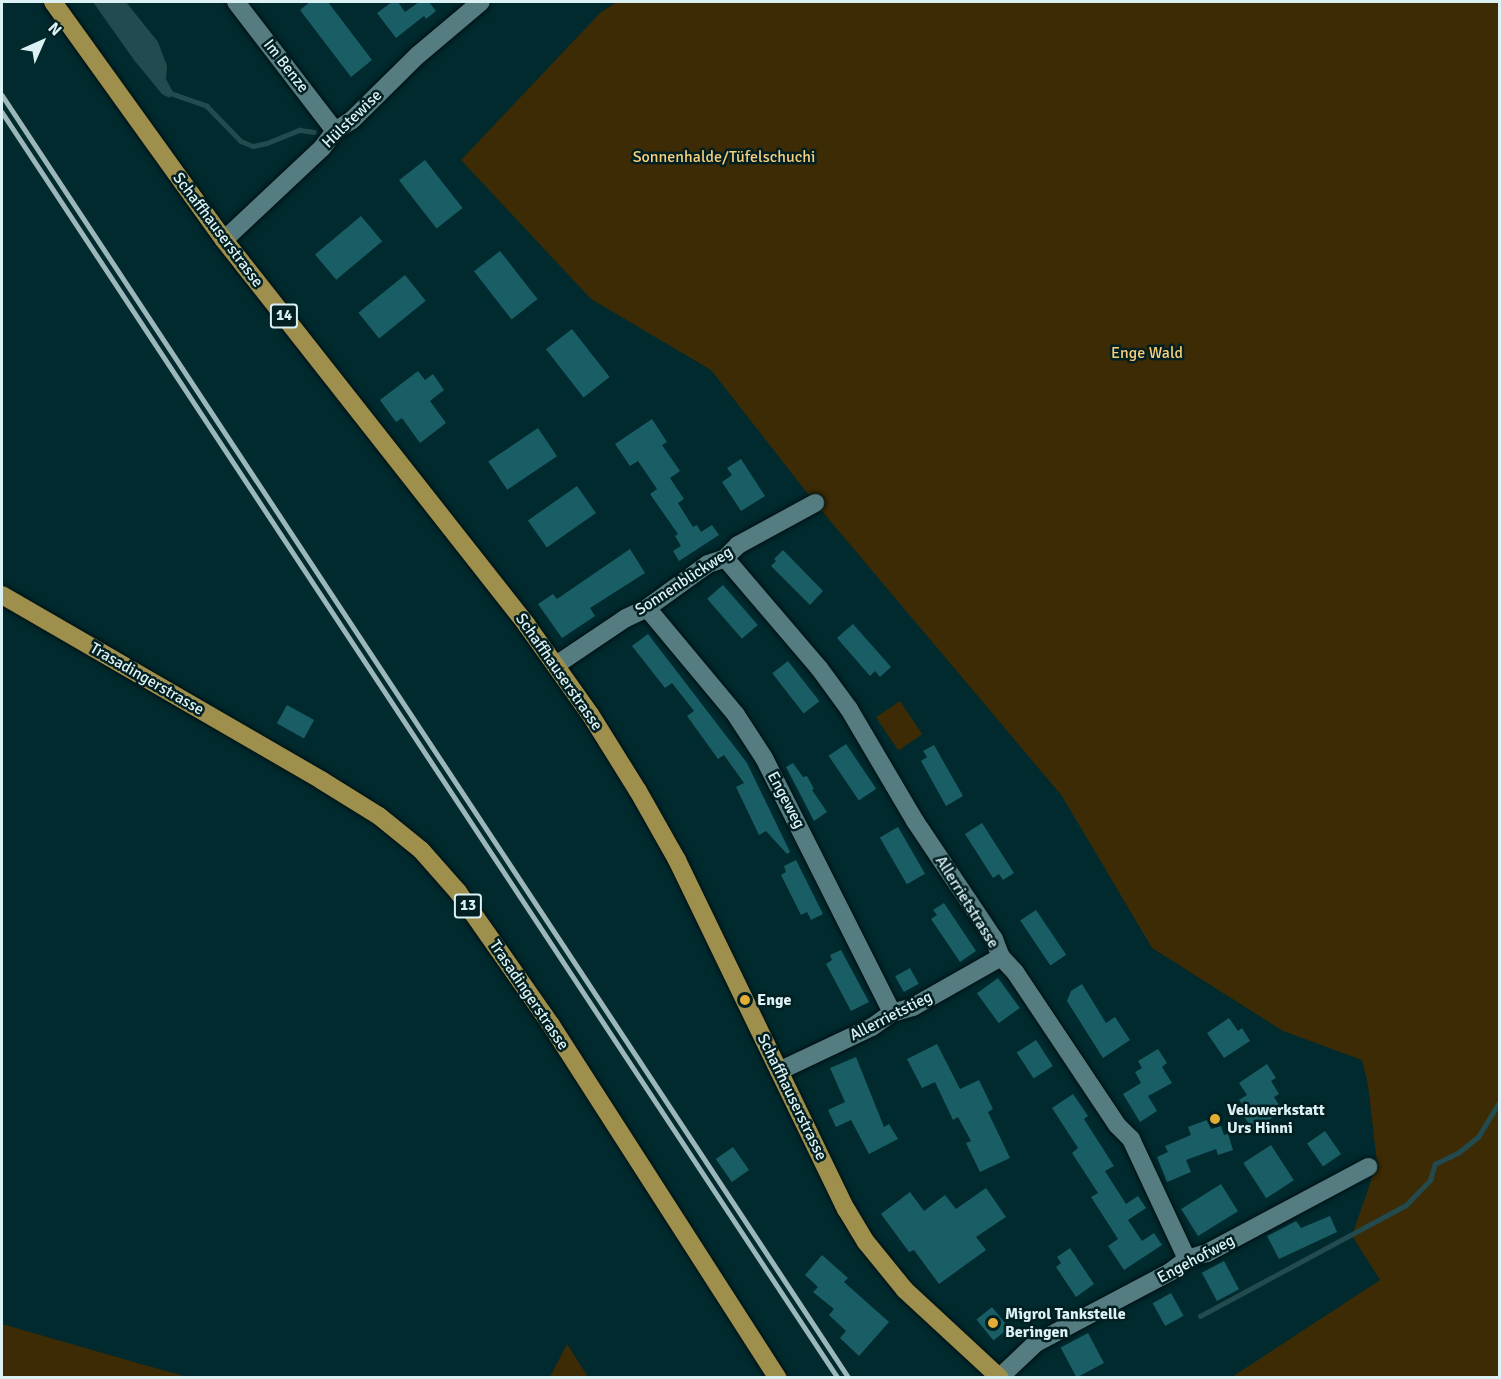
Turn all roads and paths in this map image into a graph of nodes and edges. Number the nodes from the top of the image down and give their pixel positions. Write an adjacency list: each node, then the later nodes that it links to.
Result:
1 (53, 2): 5 (main road, Schaffhauserstrasse / 14)
2 (236, 2): 4 (street, Im Benze)
3 (470, 4): 4 (street, Hülstewise)
4 (335, 131): 5 (street, Hülstewise)
5 (224, 240): 10 (main road, Schaffhauserstrasse / 14)
6 (815, 503): 7 (street, Sonnenblickweg)
7 (725, 558): 9 (street, Sonnenblickweg); 11 (street, Allerrietstrasse)
8 (2, 595): 16 (main road, Trasadingerstrasse / 13)
9 (647, 608): 10 (street, Sonnenblickweg); 12 (street, Engeweg)
10 (556, 665): 13 (main road, Schaffhauserstrasse / 14)
11 (1000, 957): 12 (street, Allerrietstieg); 15 (street, Allerrietstrasse)
12 (892, 1013): 13 (street, Allerrietstieg)
13 (779, 1071): 17 (main road, Schaffhauserstrasse / 14)
14 (1368, 1167): 15 (street, Engehofweg)
15 (1187, 1259): 17 (street, Engehofweg)
16 (778, 1377)
17 (1000, 1377)

